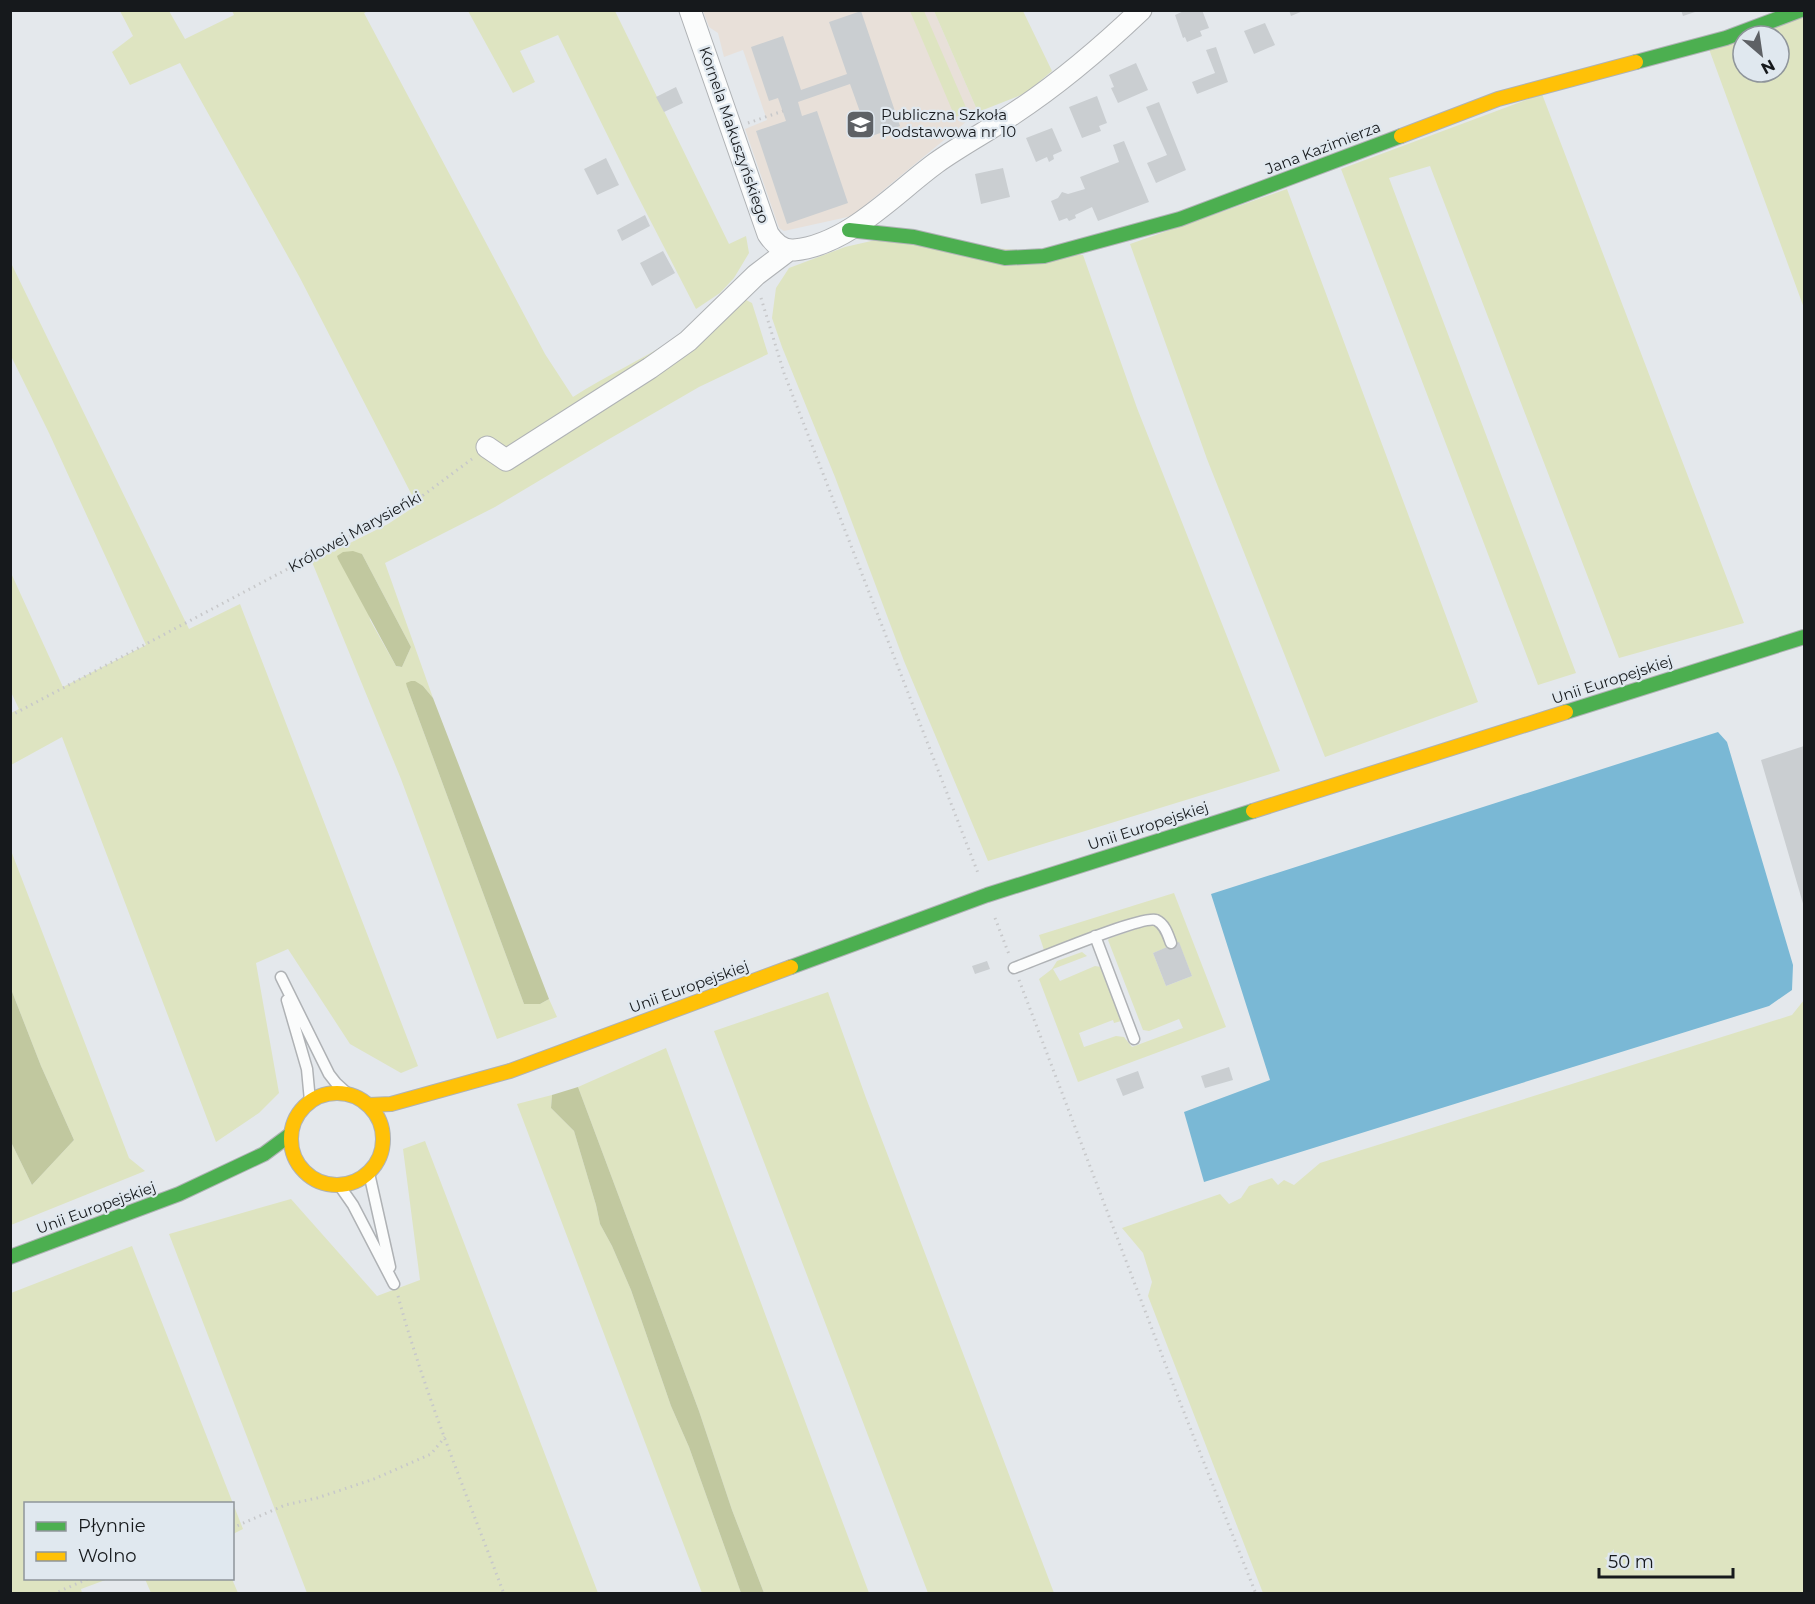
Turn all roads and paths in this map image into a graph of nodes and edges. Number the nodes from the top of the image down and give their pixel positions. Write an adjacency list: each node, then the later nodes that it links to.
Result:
1 (690, 10): 7 (street, Kornela Makuszyńskiego)
2 (1141, 10): 6 (street)
3 (1801, 10): 6 (main road, Jana Kazimierza)
4 (783, 111): 5 (path)
5 (741, 125)
6 (849, 230): 7 (street)
7 (789, 250): 8 (street)
8 (756, 275): 9 (street); 12 (path)
9 (488, 447): 11 (path, Królowej Marysieńki)
10 (1804, 637): 12 (main road, Unii Europejskiej)
11 (10, 716)
12 (987, 895): 15 (path); 17 (main road, Unii Europejskiej)
13 (1095, 936): 14 (lane); 15 (lane); 16 (lane)
14 (1171, 943)
15 (1014, 968): 38 (path)
16 (1134, 1039)
17 (510, 1071): 20 (main road, Unii Europejskiej); 21 (main road, Unii Europejskiej)
18 (347, 1093): 19 (main road); 19 (lane); 20 (main road)
19 (310, 1101): 23 (main road)
20 (369, 1105): 24 (main road)
21 (436, 1107)
22 (398, 1128): 24 (main road)
23 (291, 1134): 25 (main road); 30 (main road, Unii Europejskiej)
24 (383, 1144): 27 (main road)
25 (301, 1167): 26 (main road); 29 (main road)
26 (282, 1169)
27 (369, 1173): 29 (main road); 32 (lane)
28 (252, 1176): 30 (main road, Unii Europejskiej)
29 (339, 1185): 32 (lane)
30 (194, 1189): 31 (main road, Unii Europejskiej)
31 (10, 1257)
32 (394, 1284): 33 (path)
33 (445, 1437): 34 (path); 37 (path)
34 (234, 1527)
35 (85, 1580): 36 (path)
36 (52, 1593)
37 (504, 1593)
38 (1256, 1593)

